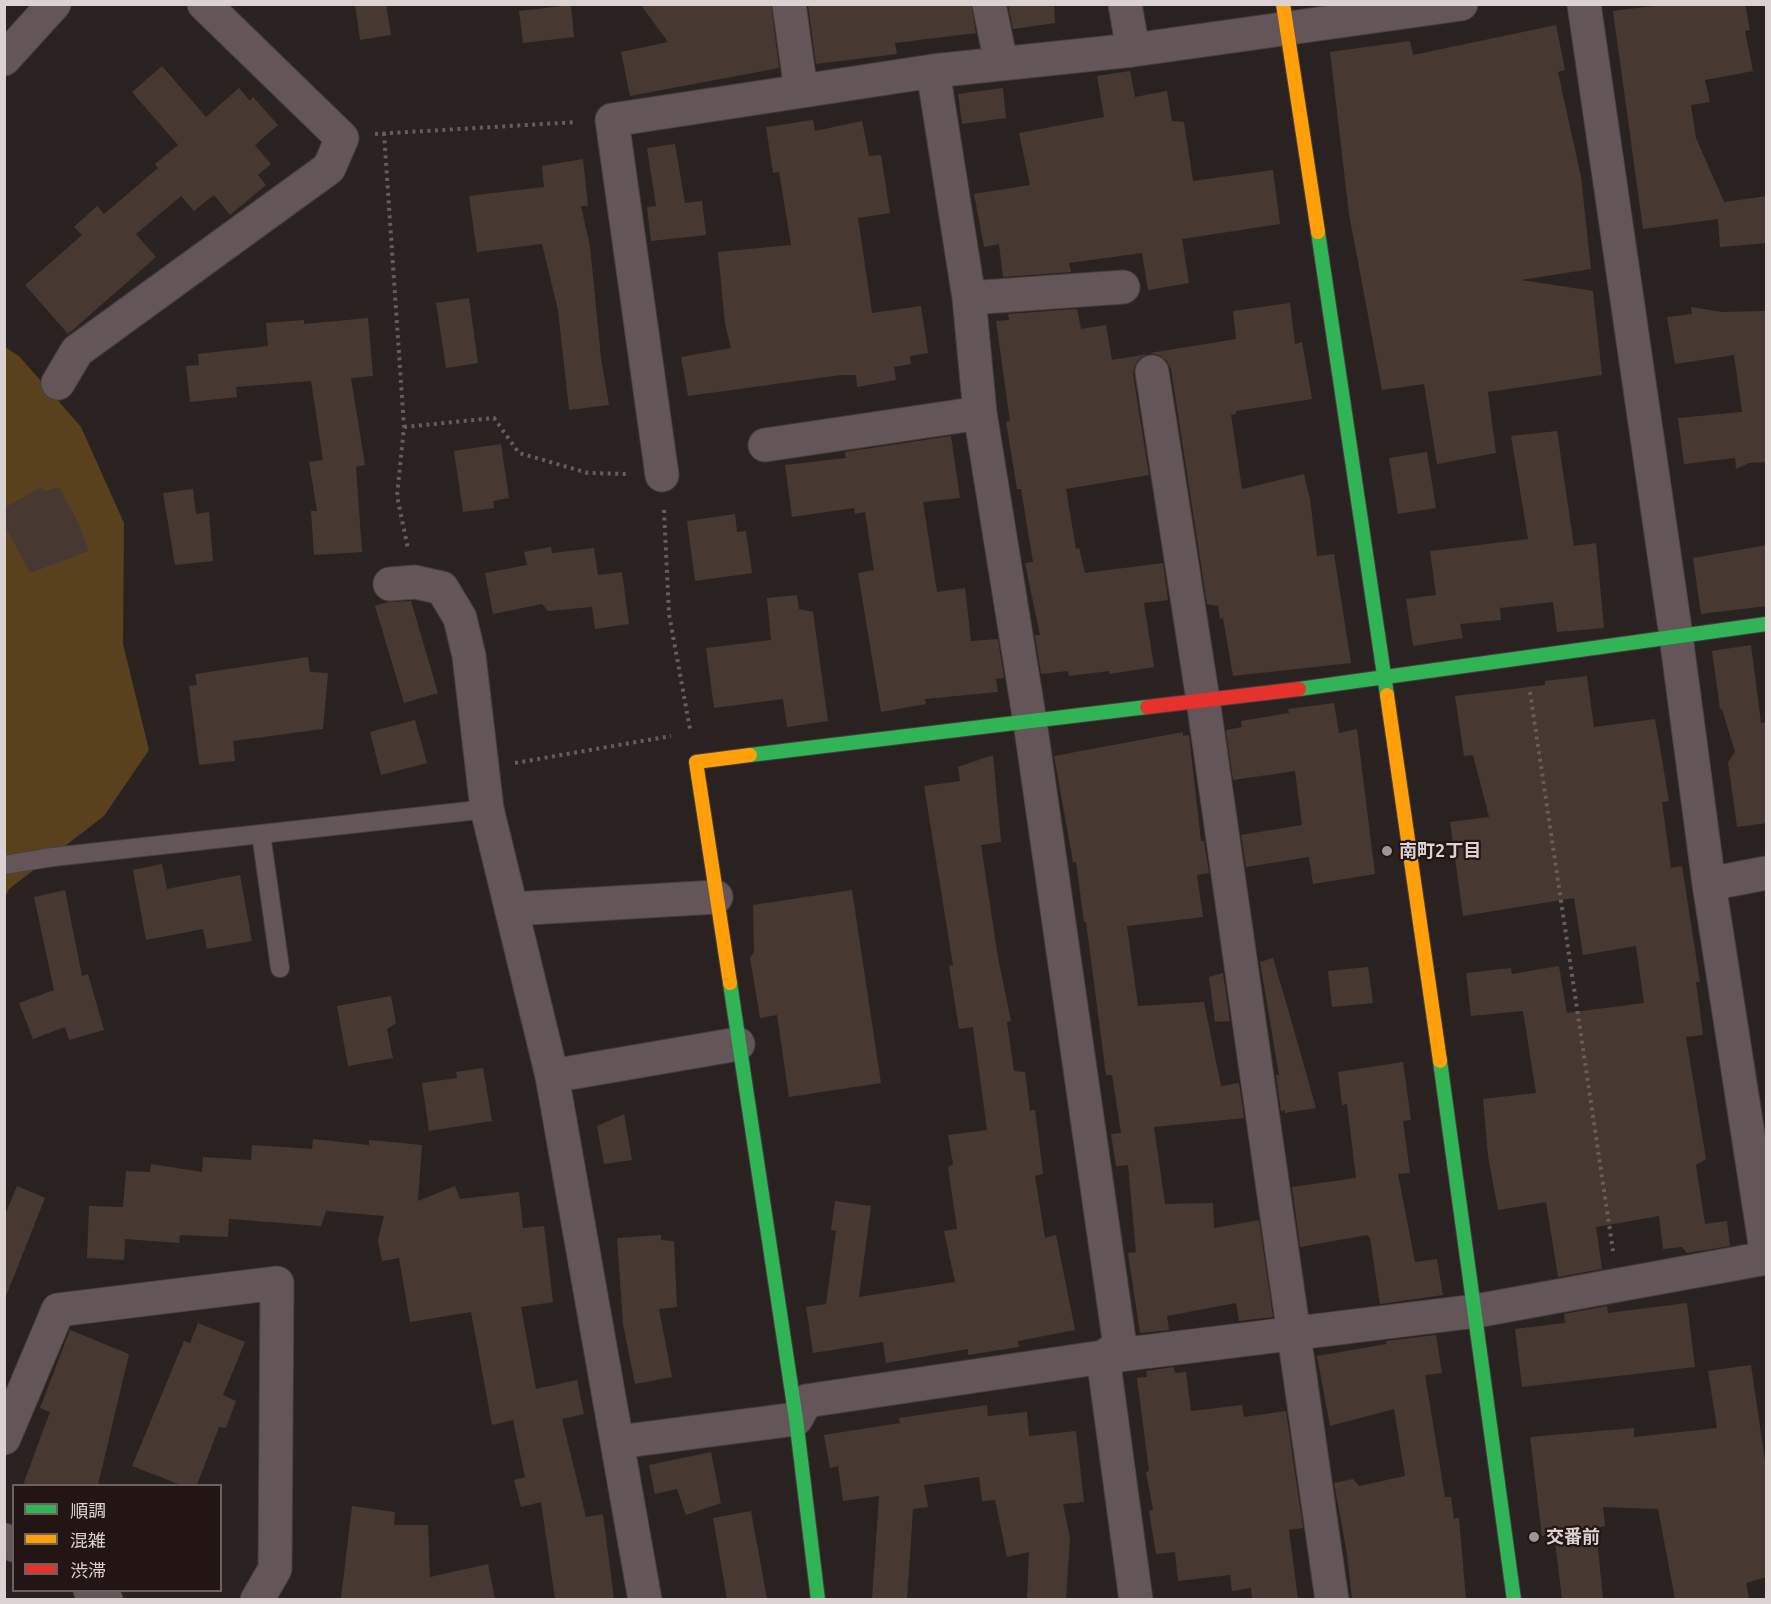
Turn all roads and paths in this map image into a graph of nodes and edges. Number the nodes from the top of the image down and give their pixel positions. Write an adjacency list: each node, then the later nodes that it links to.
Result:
1 (54, 4): 10 (street)
2 (204, 4): 16 (street)
3 (789, 4): 13 (street)
4 (989, 4): 11 (street)
5 (1125, 4): 9 (street)
6 (1584, 4): 27 (street)
7 (1453, 5): 8 (street)
8 (1286, 16): 9 (street); 29 (street)
9 (1133, 50): 11 (street)
10 (4, 59)
11 (1001, 63): 12 (street)
12 (933, 71): 13 (street); 18 (street)
13 (801, 91): 14 (street)
14 (612, 120): 15 (path); 24 (street)
15 (384, 133): 16 (path); 22 (path)
16 (342, 138): 20 (street)
17 (1123, 287): 18 (street)
18 (969, 298): 21 (street)
19 (1152, 372): 30 (street)
20 (58, 383)
21 (980, 413): 23 (street); 31 (street)
22 (404, 428): 24 (path); 25 (path)
23 (765, 445)
24 (662, 475): 32 (path)
25 (403, 583): 34 (street)
26 (1767, 624): 27 (street)
27 (1676, 636): 28 (street); 39 (street)
28 (1525, 657): 29 (street); 47 (path)
29 (1385, 678): 30 (street); 48 (street)
30 (1203, 700): 31 (street); 49 (street)
31 (1030, 722): 33 (street); 50 (street)
32 (691, 732): 33 (path); 34 (path)
33 (696, 762): 40 (street)
34 (482, 769): 35 (street)
35 (487, 809): 36 (lane); 41 (street)
36 (261, 834): 37 (lane); 42 (lane)
37 (4, 865)
38 (1767, 873): 39 (street)
39 (1709, 884): 45 (street)
40 (716, 897): 41 (street); 43 (street)
41 (511, 909): 44 (street)
42 (280, 968)
43 (738, 1044): 44 (street); 51 (street)
44 (552, 1076): 53 (street)
45 (1767, 1250)
46 (1767, 1258): 47 (street)
47 (1618, 1285): 48 (street)
48 (1476, 1311): 49 (street); 59 (street)
49 (1294, 1333): 50 (street); 58 (street)
50 (1103, 1357): 51 (street); 57 (street)
51 (796, 1419): 53 (street); 56 (street)
52 (4, 1437): 54 (street)
53 (618, 1442): 55 (street)
54 (257, 1599)
55 (645, 1599)
56 (818, 1599)
57 (1136, 1599)
58 (1332, 1599)
59 (1514, 1599)

